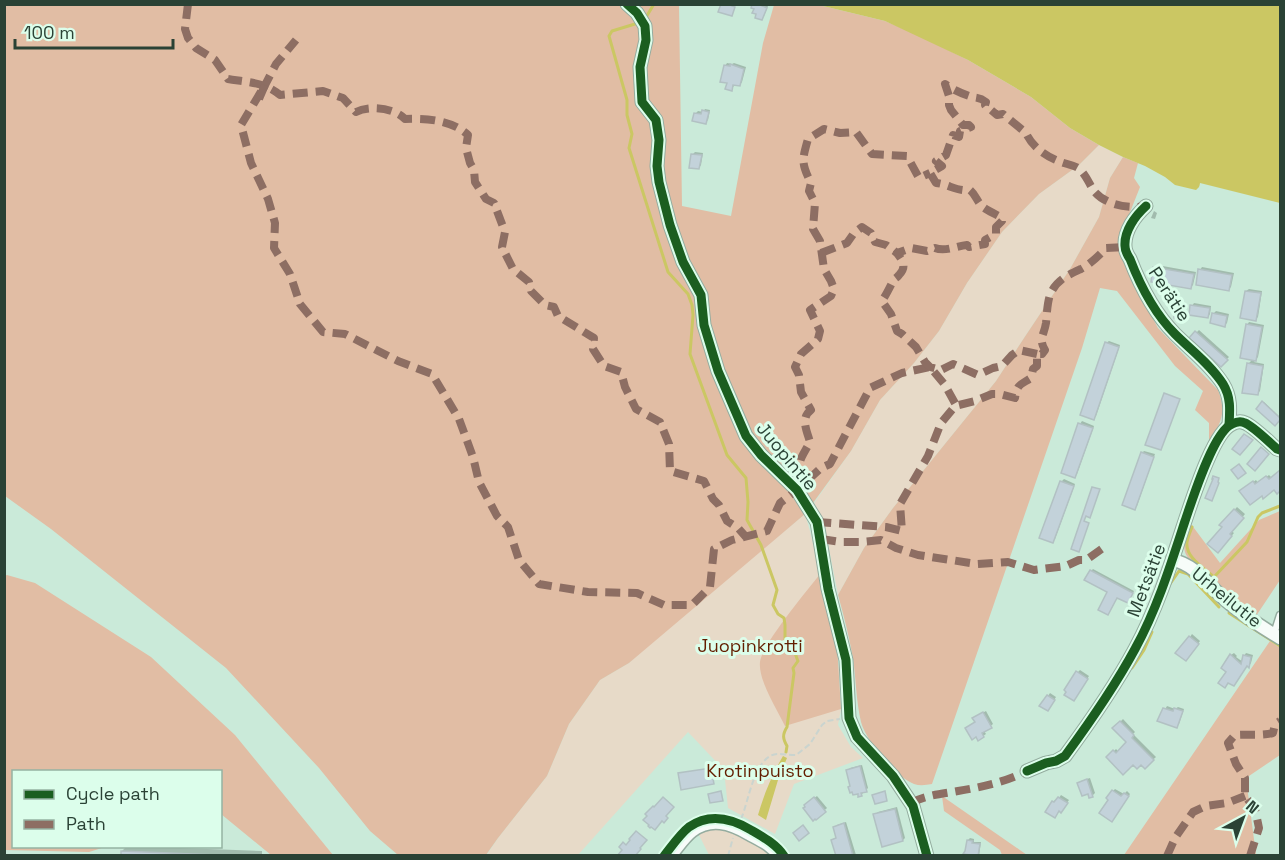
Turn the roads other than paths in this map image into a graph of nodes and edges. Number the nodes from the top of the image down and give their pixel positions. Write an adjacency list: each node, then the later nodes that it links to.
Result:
1 (627, 4): 11 (street, Juopintie)
2 (1146, 206): 3 (street, Perätie)
3 (1229, 425): 4 (street); 5 (street, Metsätie)
4 (1281, 450)
5 (1173, 560): 7 (street, Urheilutie); 8 (street, Metsätie)
6 (1281, 615): 7 (lane)
7 (1277, 636)
8 (1027, 771)
9 (670, 855): 10 (street)
10 (779, 855)
11 (927, 855)

